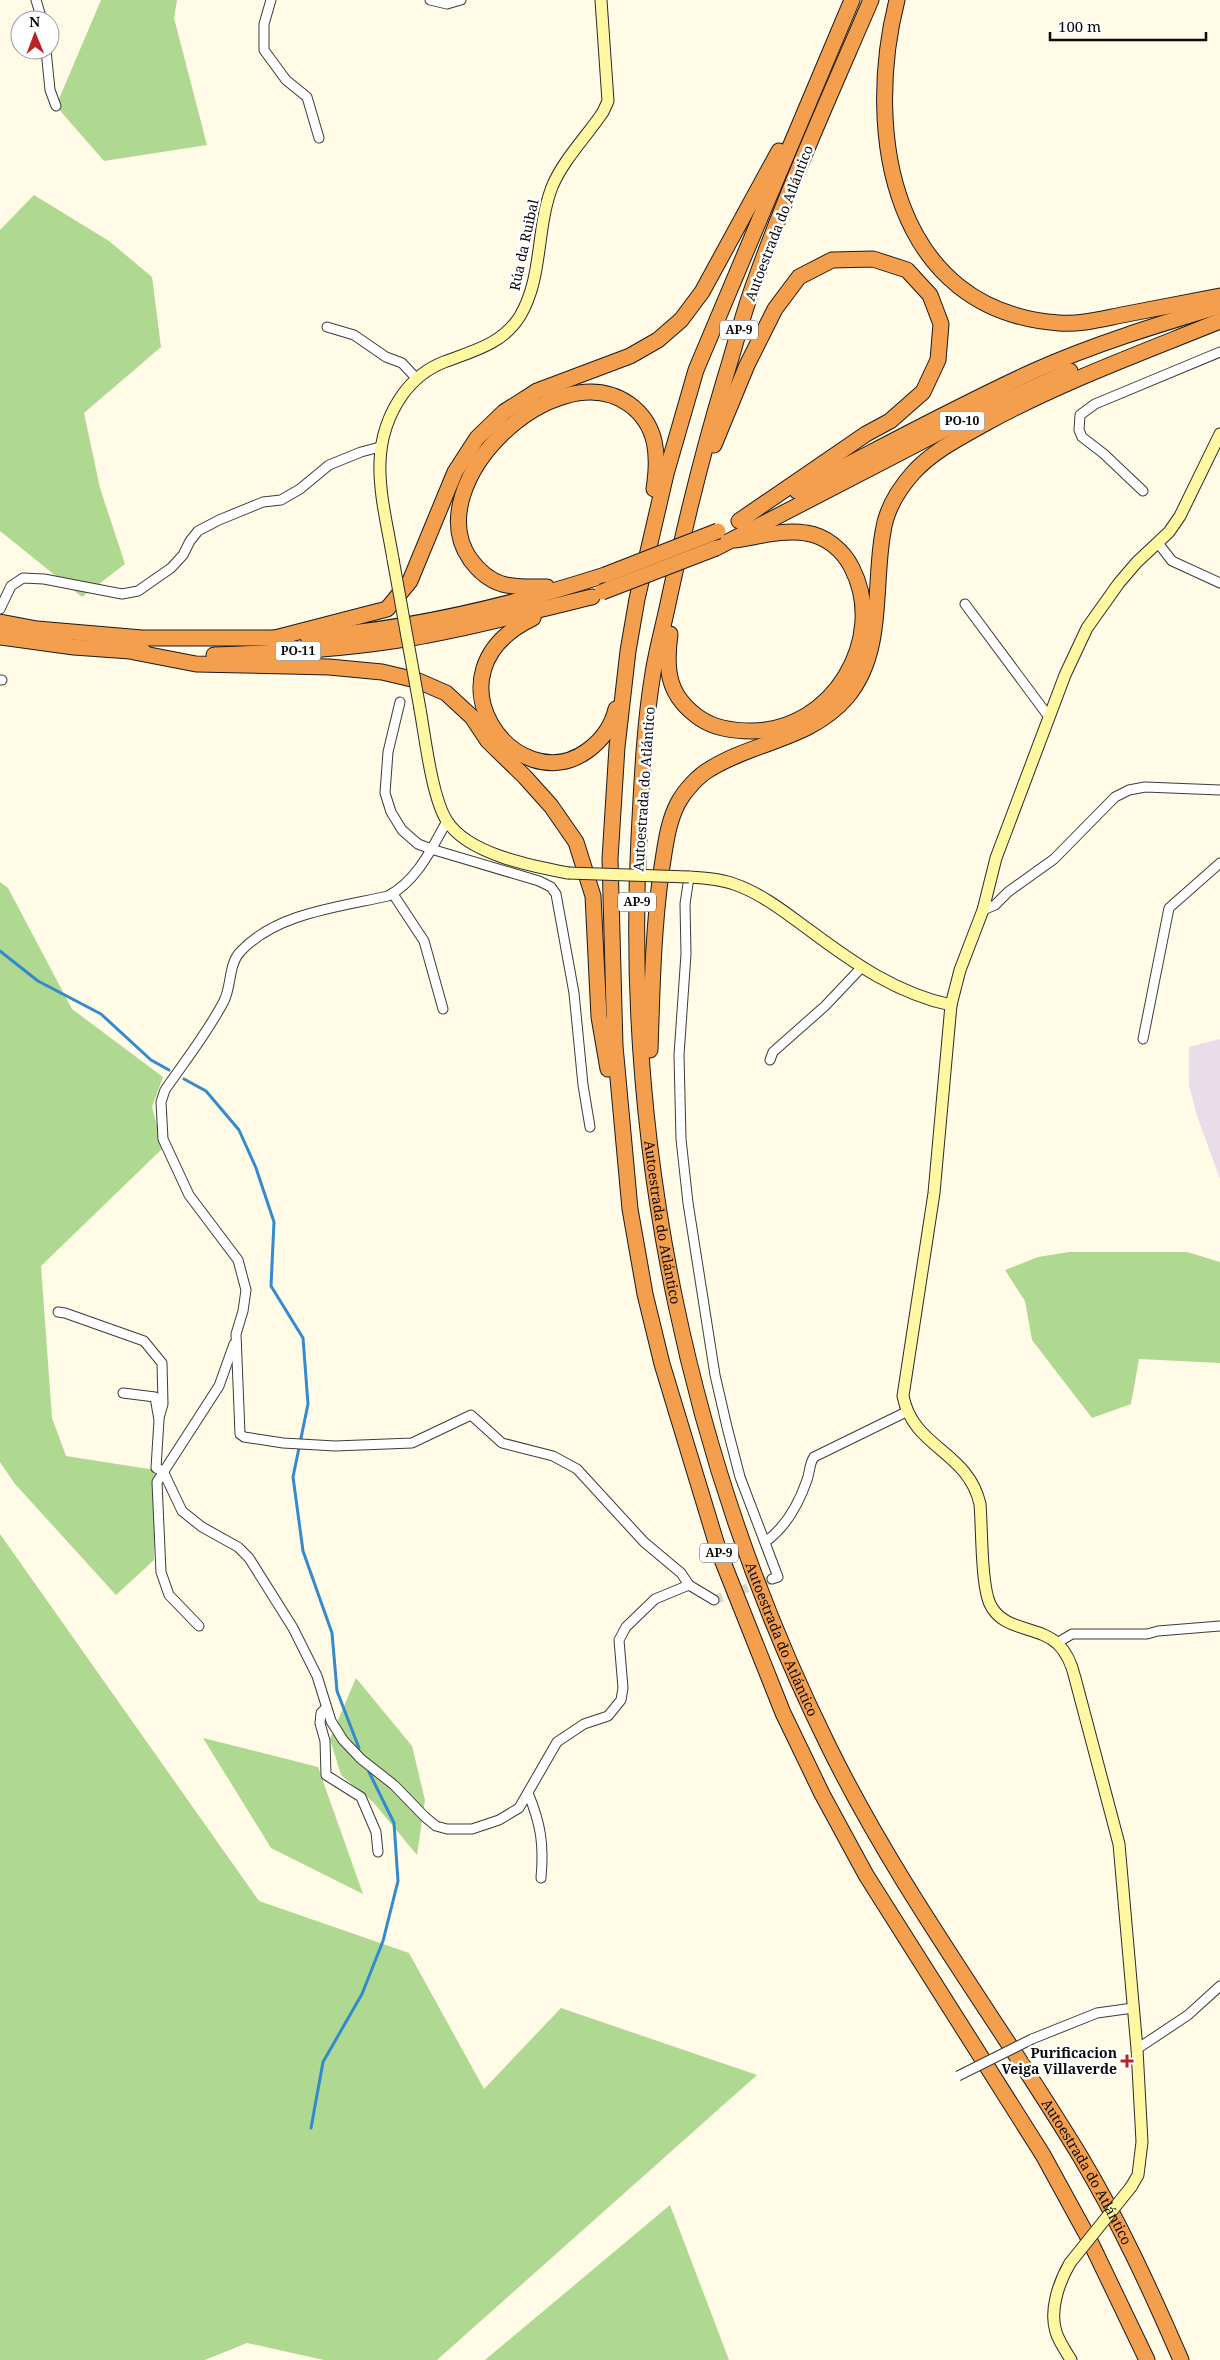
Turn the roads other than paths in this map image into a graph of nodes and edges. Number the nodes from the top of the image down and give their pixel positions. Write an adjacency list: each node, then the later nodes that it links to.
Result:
1 (271, 0): 11 (street)
2 (430, 0): 3 (street)
3 (462, 0)
4 (852, 0): 9 (highway, Autoestrada do Atlántico / AP-9)
5 (871, 0): 21 (highway, Autoestrada do Atlántico / AP-9)
6 (897, 0): 12 (highway)
7 (599, 1): 17 (street, Rúa da Ruibal)
8 (47, 60): 10 (street)
9 (818, 80): 24 (highway, Autoestrada do Atlántico / AP-9); 35 (highway)
10 (56, 106)
11 (319, 138)
12 (1220, 296)
13 (1220, 306): 22 (highway, PO-10)
14 (1220, 321): 25 (highway, PO-10); 53 (highway)
15 (327, 327): 17 (street)
16 (1220, 352): 20 (street)
17 (416, 378): 19 (street, Rúa da Ruibal)
18 (1220, 434): 26 (street)
19 (380, 447): 32 (street); 41 (street, Rúa da Ruibal, bridge)
20 (1143, 491)
21 (688, 512): 22 (highway); 25 (highway); 53 (highway, Autoestrada do Atlántico / AP-9)
22 (739, 521): 23 (highway, PO-10)
23 (718, 531): 29 (highway, PO-11, bridge)
24 (650, 539): 29 (highway); 36 (highway, Autoestrada do Atlántico / AP-9)
25 (735, 540): 27 (highway, PO-10)
26 (1158, 543): 28 (street); 39 (street)
27 (716, 548): 30 (highway, PO-11, bridge)
28 (1220, 583)
29 (566, 588): 35 (highway, PO-11)
30 (597, 594): 36 (highway); 37 (highway, PO-11)
31 (965, 604): 39 (street)
32 (0, 609)
33 (0, 622): 35 (highway, PO-11)
34 (0, 637): 37 (highway, PO-11)
35 (271, 639)
36 (628, 651): 54 (highway, Autoestrada do Atlántico / AP-9)
37 (134, 652): 54 (highway)
38 (400, 702): 42 (street)
39 (1049, 716): 46 (street)
40 (1220, 790): 46 (street)
41 (447, 821): 42 (street); 44 (street, bridge)
42 (432, 849): 45 (street); 52 (street)
43 (1220, 863): 50 (street)
44 (689, 877): 47 (street); 61 (street)
45 (393, 894): 49 (street); 56 (street)
46 (982, 910): 48 (street)
47 (861, 968): 48 (street); 51 (street)
48 (951, 1005): 58 (street)
49 (443, 1008)
50 (1143, 1039)
51 (770, 1060)
52 (590, 1127)
53 (648, 1131): 78 (highway, Autoestrada do Atlántico / AP-9)
54 (630, 1209): 77 (highway, Autoestrada do Atlántico / AP-9)
55 (58, 1312): 59 (street)
56 (236, 1334): 60 (street); 63 (street)
57 (123, 1393): 59 (street)
58 (906, 1412): 61 (street); 67 (street)
59 (159, 1420): 60 (street)
60 (163, 1471): 65 (street); 68 (street)
61 (765, 1542): 62 (street)
62 (772, 1579)
63 (689, 1585): 64 (street); 69 (street)
64 (714, 1600)
65 (199, 1626)
66 (1220, 1626): 67 (street)
67 (1056, 1643): 73 (street)
68 (326, 1708): 69 (street); 70 (street)
69 (528, 1793): 71 (street)
70 (378, 1852)
71 (542, 1878)
72 (1220, 1986): 74 (street)
73 (1133, 2008): 74 (street); 75 (street, bridge)
74 (1138, 2049): 76 (street, bridge)
75 (958, 2076)
76 (1071, 2360)
77 (1147, 2360)
78 (1181, 2360)

